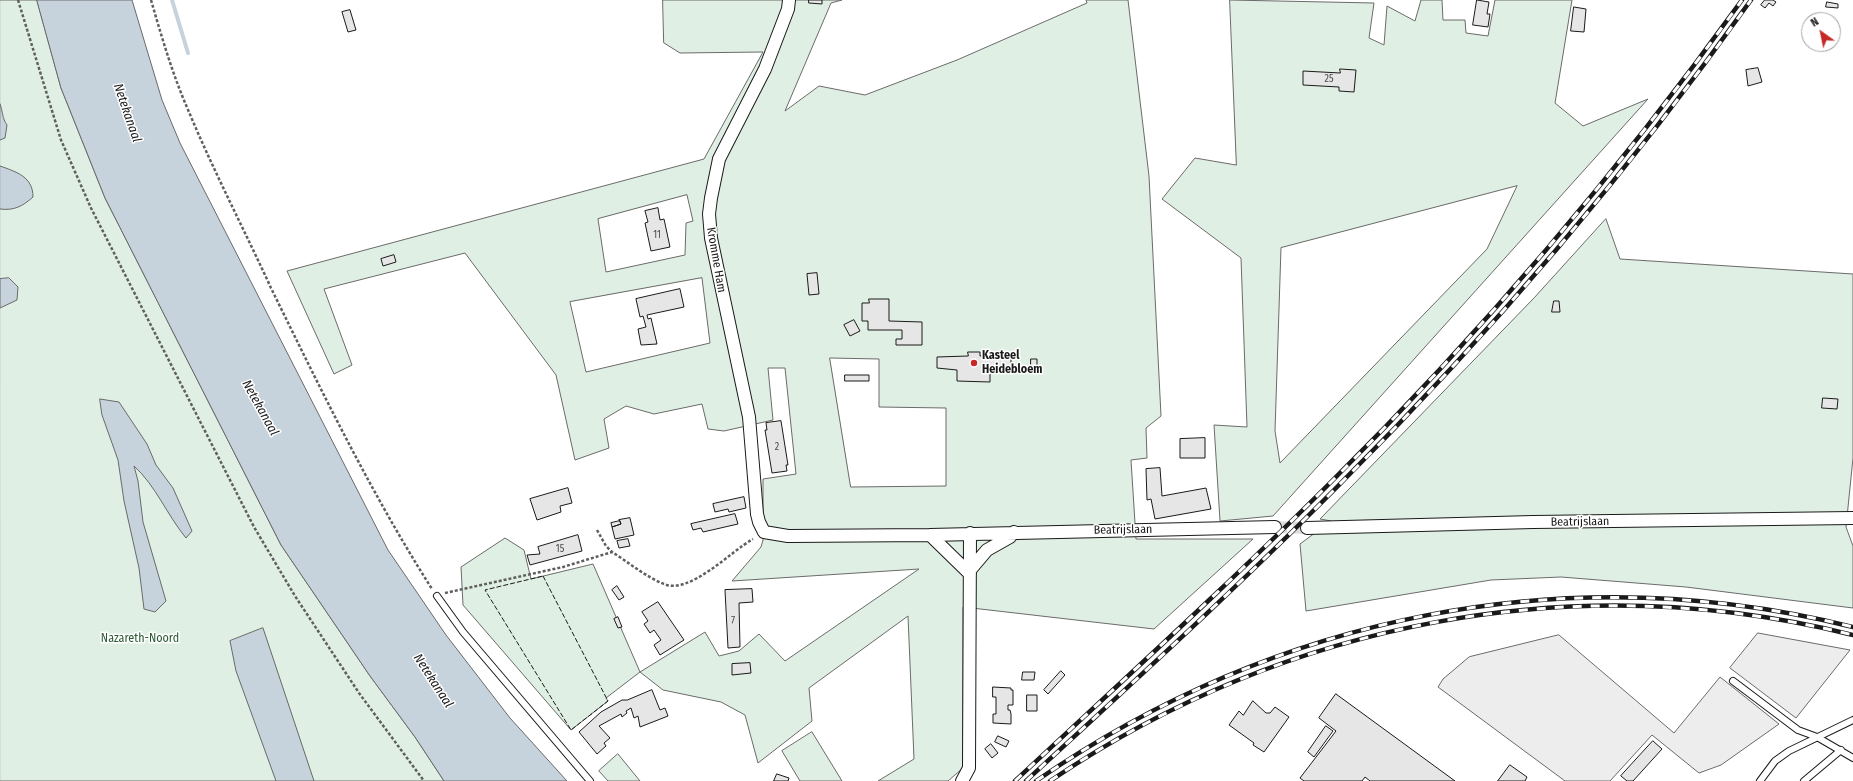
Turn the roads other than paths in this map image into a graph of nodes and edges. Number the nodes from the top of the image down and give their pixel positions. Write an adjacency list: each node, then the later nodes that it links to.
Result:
1 (789, 0): 5 (street, Kromme Ham)
2 (1853, 518): 4 (street, Beatrijslaan)
3 (1275, 527): 6 (street, Beatrijslaan)
4 (1307, 528)
5 (764, 532): 8 (street, Beatrijslaan)
6 (1014, 532): 7 (street, Beatrijslaan); 9 (street)
7 (970, 533): 8 (street, Beatrijslaan); 9 (street)
8 (930, 535): 9 (street)
9 (970, 572): 17 (street)
10 (437, 596): 16 (lane)
11 (1733, 681): 13 (lane)
12 (1853, 720): 13 (lane)
13 (1817, 737): 14 (lane); 18 (lane)
14 (1841, 750): 15 (lane); 19 (lane)
15 (1853, 758)
16 (590, 781)
17 (962, 781)
18 (1760, 781)
19 (1804, 781)

